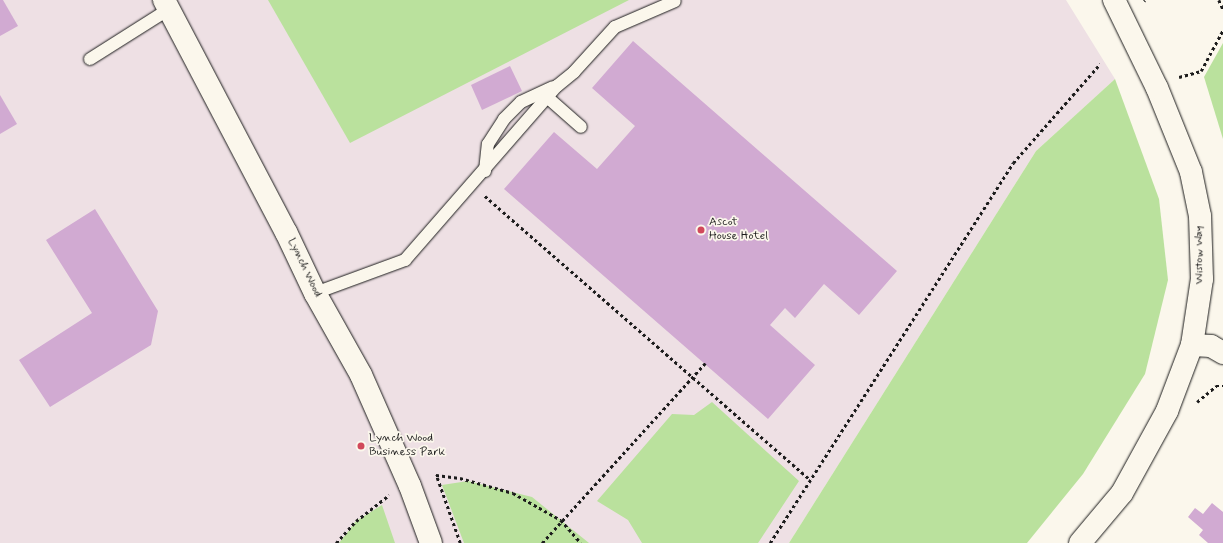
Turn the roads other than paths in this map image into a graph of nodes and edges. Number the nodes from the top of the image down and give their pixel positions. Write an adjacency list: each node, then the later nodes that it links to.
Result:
1 (1114, 0): 10 (street, Wistow Way)
2 (675, 1): 5 (lane)
3 (166, 4): 4 (lane); 9 (street, Lynch Wood)
4 (90, 59)
5 (557, 86): 6 (lane); 8 (lane)
6 (547, 97): 7 (lane); 8 (lane)
7 (581, 127)
8 (485, 171): 9 (lane)
9 (315, 293): 12 (street, Lynch Wood)
10 (1192, 345): 11 (street); 13 (street, Wistow Way)
11 (1223, 353)
12 (431, 543)
13 (1080, 543)

